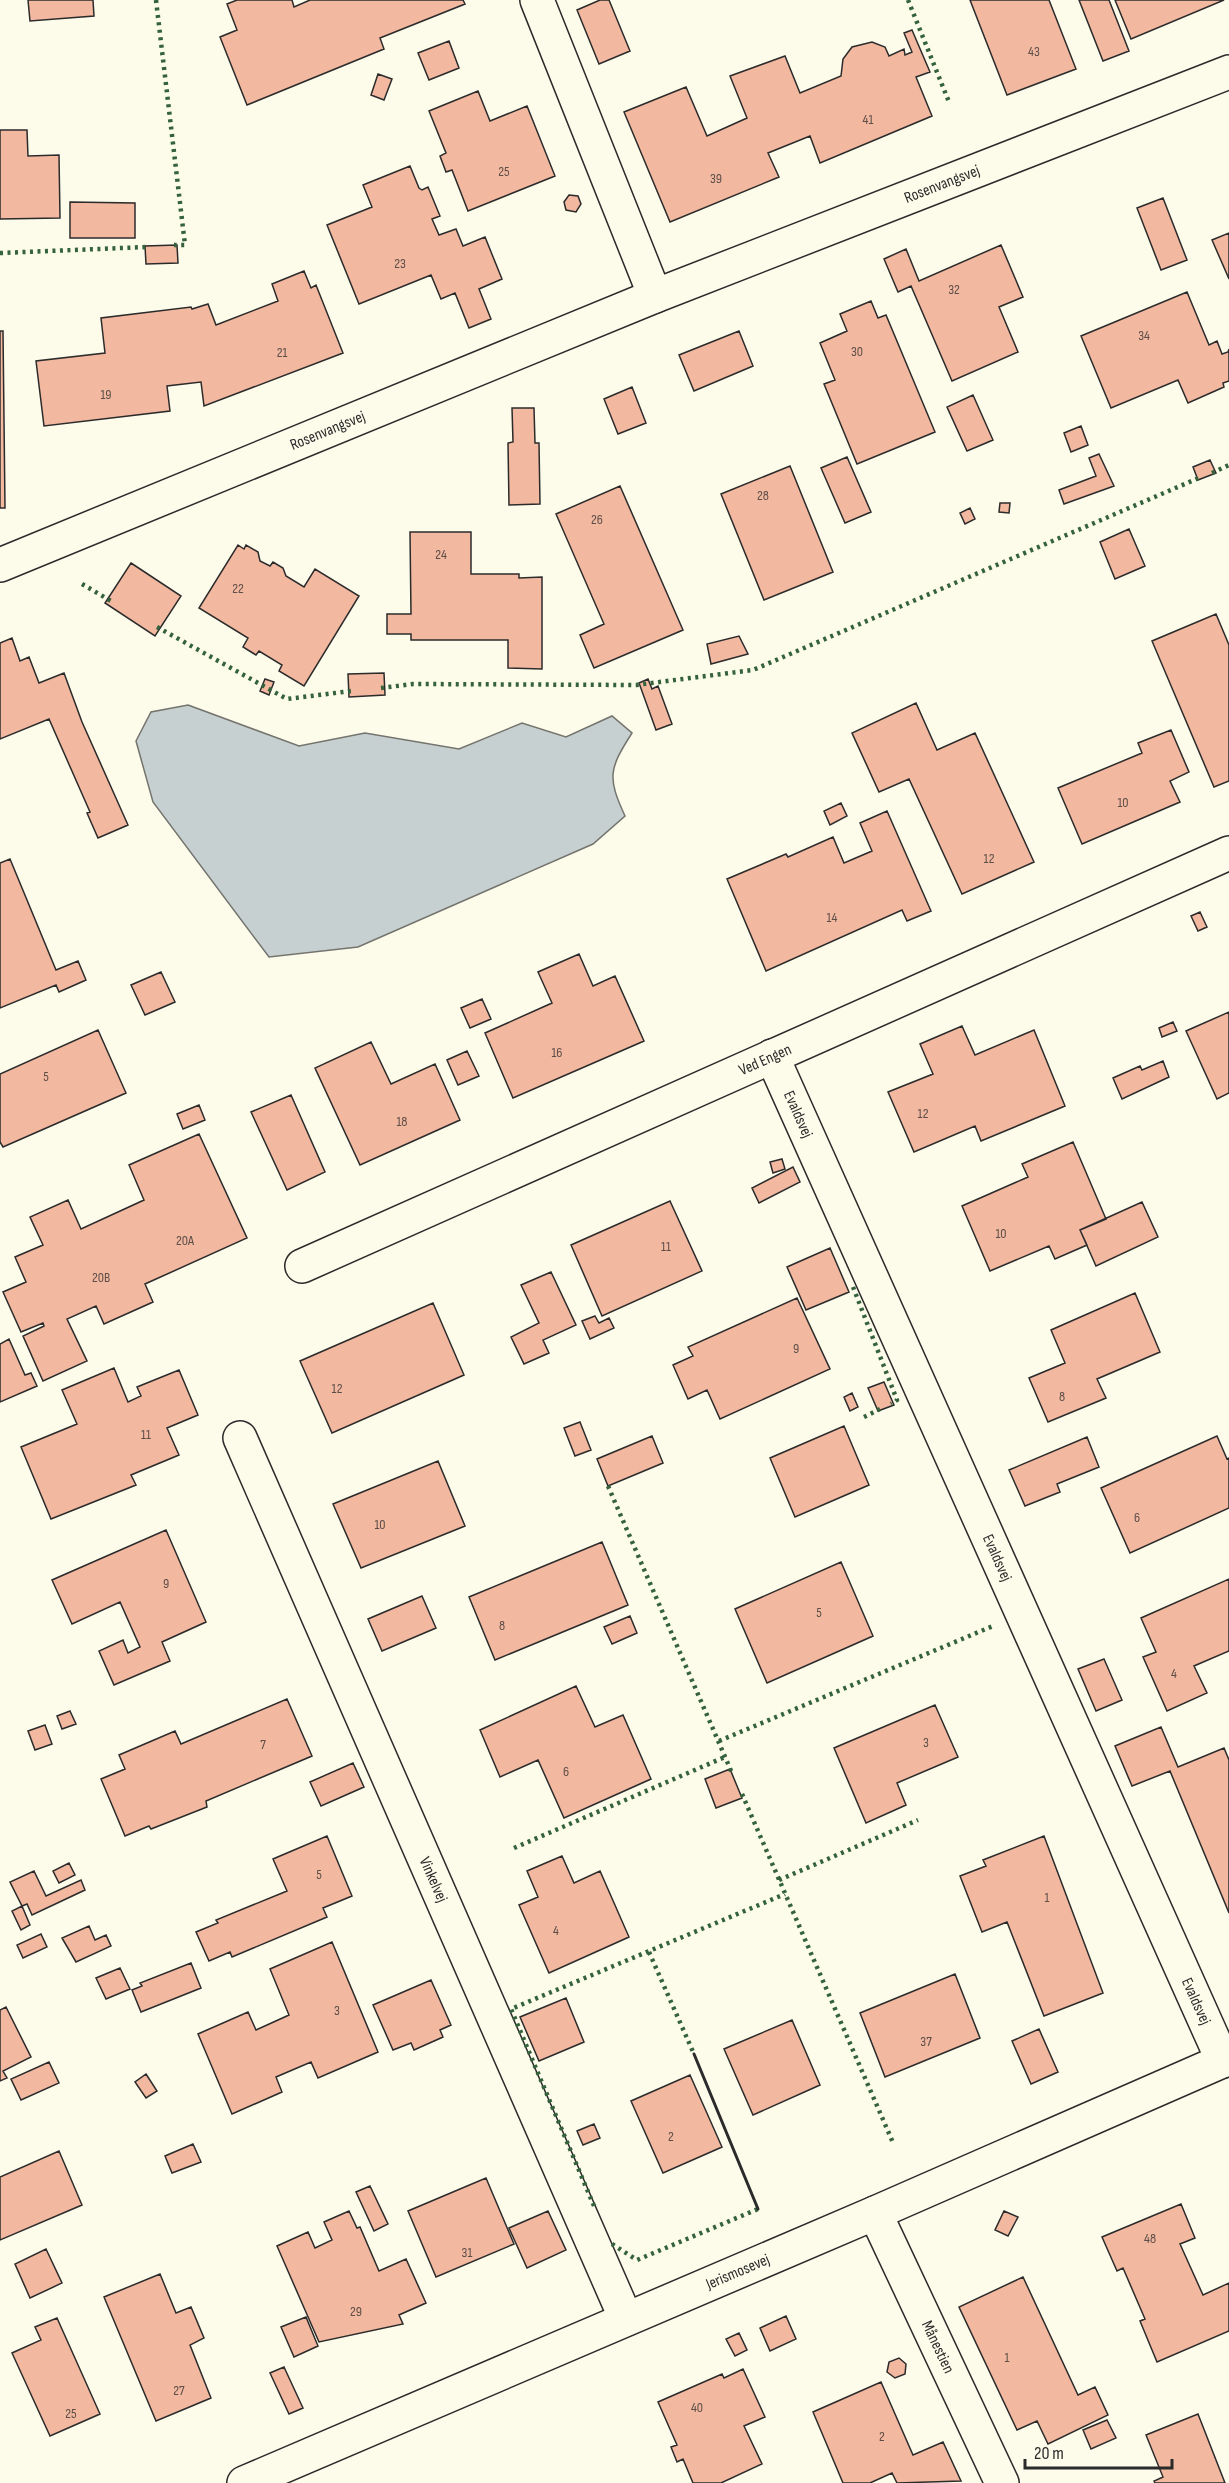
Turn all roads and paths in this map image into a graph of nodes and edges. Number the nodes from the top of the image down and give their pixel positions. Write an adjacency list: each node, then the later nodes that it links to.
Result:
1 (537, 0): 3 (street)
2 (1229, 72): 3 (street, Rosenvangsvej)
3 (655, 296): 4 (street, Rosenvangsvej)
4 (0, 565)
5 (1229, 853): 6 (street, Ved Engen)
6 (772, 1056): 7 (street, Ved Engen); 9 (street, Evaldsvej)
7 (302, 1266)
8 (240, 1438): 11 (street, Vinkelvej)
9 (1226, 2059): 10 (street, Jerismosevej)
10 (875, 2213): 11 (street, Jerismosevej); 13 (street, Månestien)
11 (626, 2319): 12 (street, Jerismosevej)
12 (244, 2483)
13 (1002, 2483)

